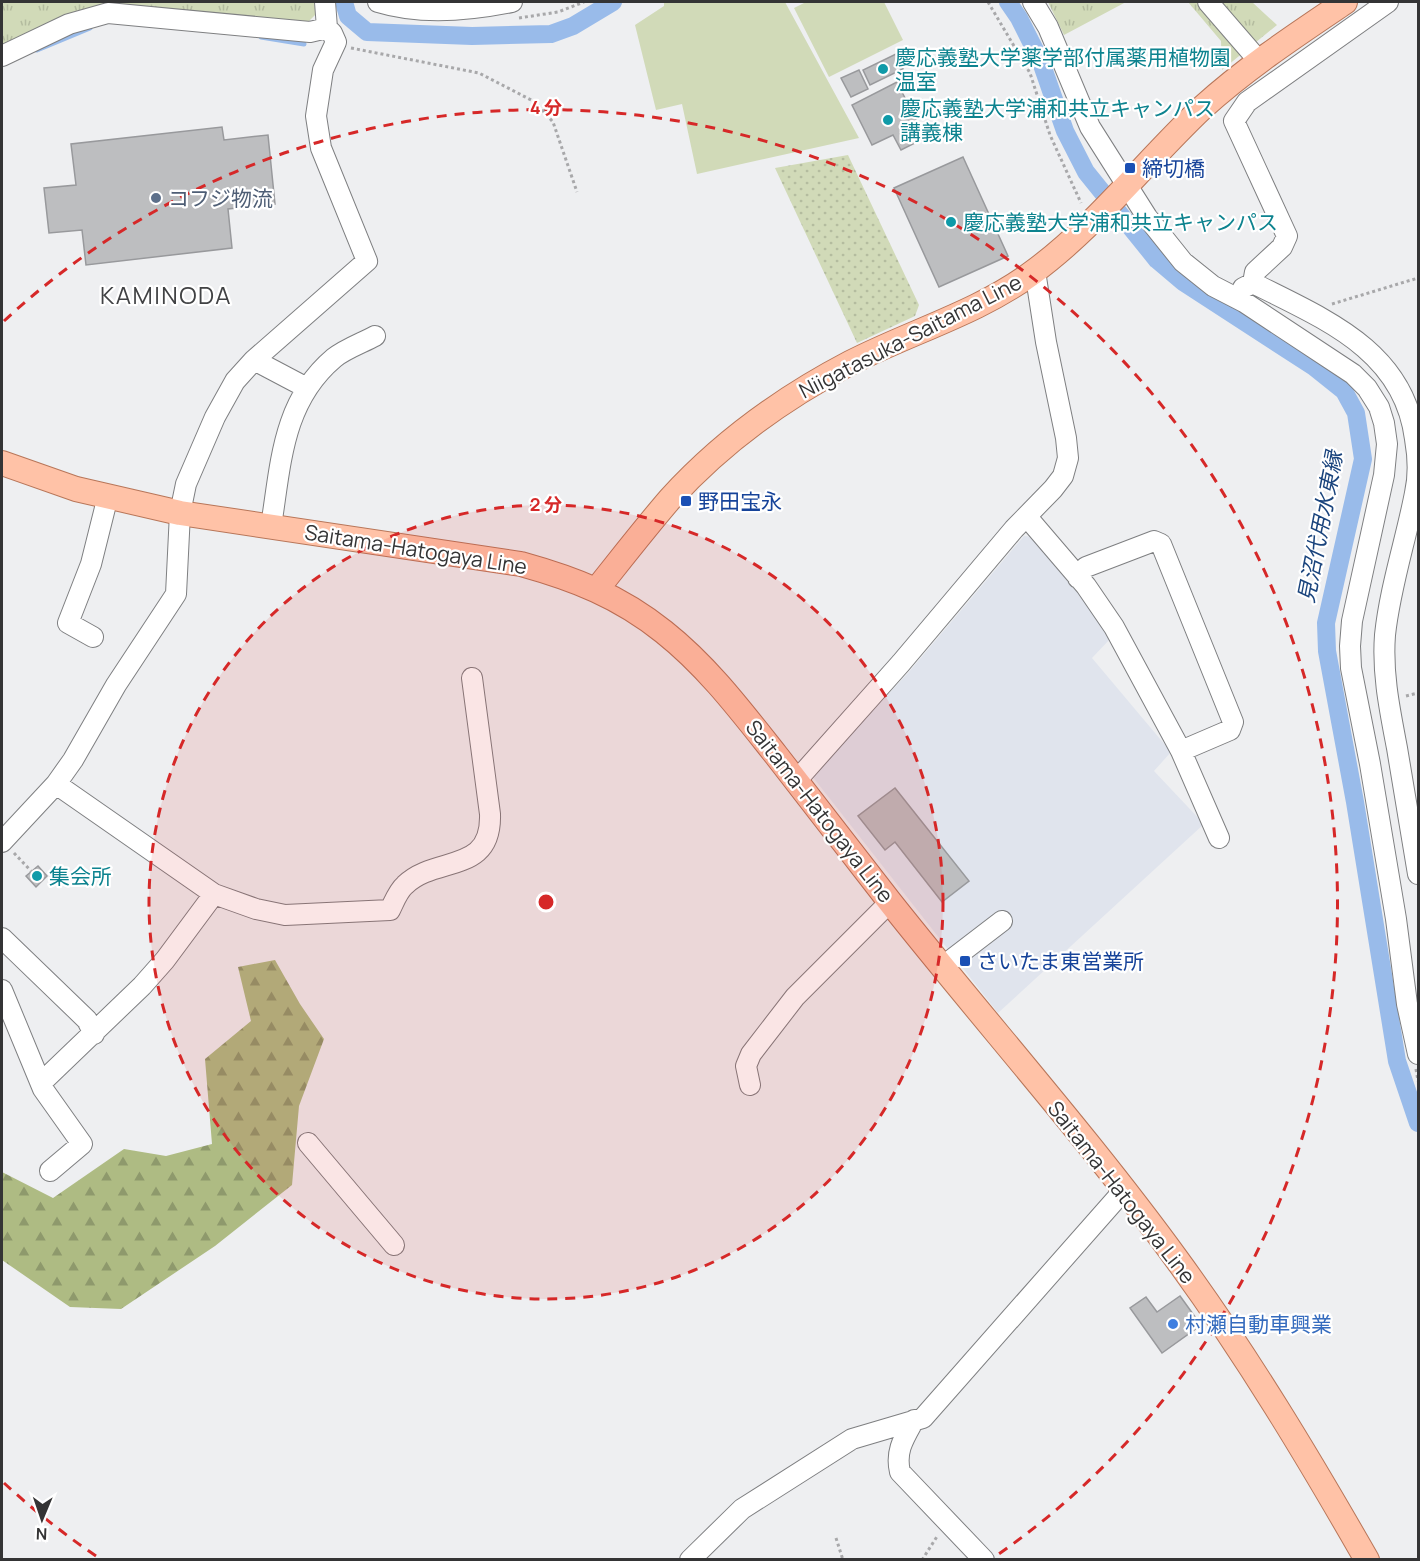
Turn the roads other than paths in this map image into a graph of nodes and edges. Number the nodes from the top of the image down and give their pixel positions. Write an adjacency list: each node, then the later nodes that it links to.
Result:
1 (326, 2): 8 (street)
2 (378, 2): 3 (street)
3 (512, 2)
4 (1033, 2): 11 (street)
5 (1208, 2): 10 (street)
6 (1345, 2): 10 (main road, Niigatasuka-Saitama Line)
7 (1388, 2): 13 (street)
8 (332, 35): 9 (street); 16 (street)
9 (2, 56)
10 (1259, 61): 11 (main road, Niigatasuka-Saitama Line)
11 (1125, 188): 12 (main road, Niigatasuka-Saitama Line); 14 (street)
12 (1035, 271): 21 (street); 24 (main road, Niigatasuka-Saitama Line)
13 (1253, 283): 14 (street); 32 (street)
14 (1231, 294): 40 (street)
15 (375, 336): 17 (street)
16 (254, 360): 17 (street); 20 (street)
17 (307, 388): 22 (street)
18 (2, 463): 19 (main road, Saitama-Hatogaya Line)
19 (108, 496): 20 (main road, Saitama-Hatogaya Line); 25 (street)
20 (180, 513): 22 (main road, Saitama-Hatogaya Line); 29 (street)
21 (1027, 517): 23 (street); 28 (street)
22 (271, 526): 24 (main road, Saitama-Hatogaya Line)
23 (1078, 578): 27 (street); 27 (street)
24 (597, 589): 28 (main road, Saitama-Hatogaya Line)
25 (93, 638)
26 (471, 678): 33 (street)
27 (1181, 751): 30 (street)
28 (796, 781): 34 (main road, Saitama-Hatogaya Line)
29 (56, 784): 31 (street); 33 (street)
30 (1219, 838)
31 (2, 842)
32 (1419, 874)
33 (213, 894): 39 (street)
34 (890, 902): 37 (main road, Saitama-Hatogaya Line); 42 (street)
35 (1002, 921): 37 (street)
36 (2, 938): 39 (street)
37 (942, 967): 45 (main road, Saitama-Hatogaya Line)
38 (2, 990): 41 (street)
39 (94, 1034): 41 (street)
40 (1419, 1054)
41 (41, 1083): 44 (street)
42 (750, 1084)
43 (308, 1143): 46 (street)
44 (50, 1171)
45 (1124, 1190): 47 (street); 50 (main road, Saitama-Hatogaya Line)
46 (394, 1245)
47 (914, 1420): 48 (street); 49 (street)
48 (695, 1558)
49 (984, 1560)
50 (1367, 1560)

